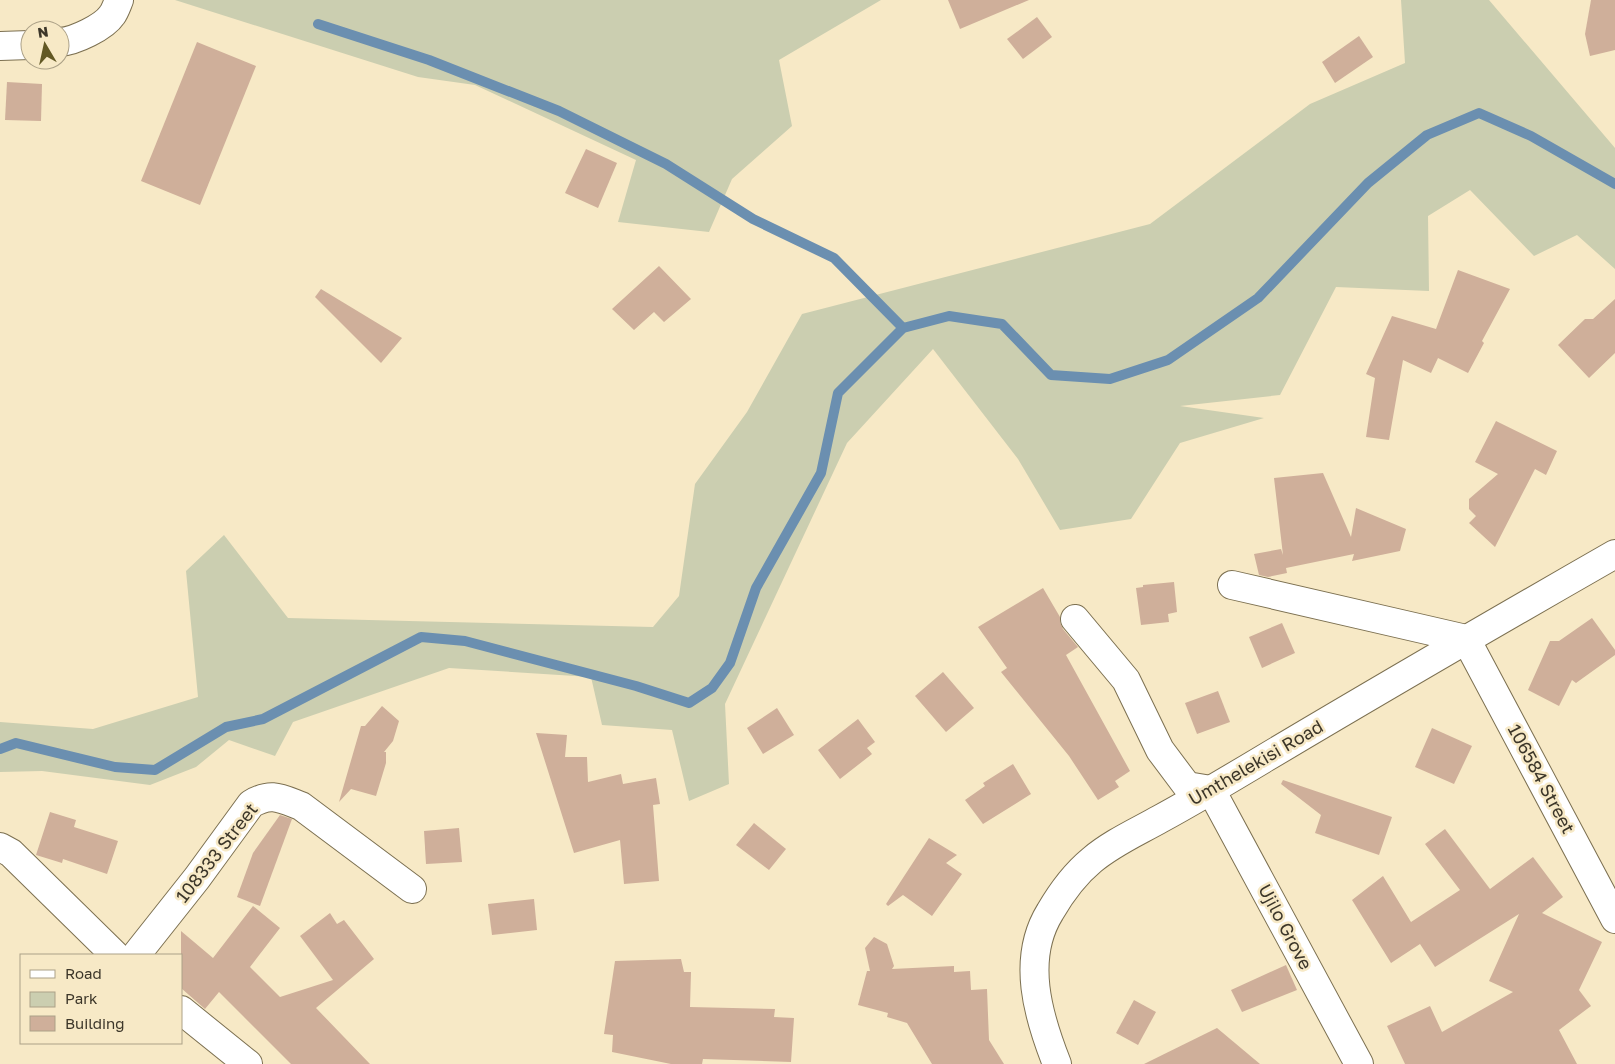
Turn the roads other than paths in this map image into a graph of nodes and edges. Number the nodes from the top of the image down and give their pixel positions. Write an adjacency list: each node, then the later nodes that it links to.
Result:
1 (119, 0): 2 (street)
2 (70, 40)
3 (20, 45): 4 (street)
4 (0, 46)
5 (1615, 554): 8 (street, Umthelekisi Road)
6 (1232, 586): 8 (street)
7 (1075, 619): 9 (street)
8 (1466, 639): 9 (street, Umthelekisi Road); 12 (street, 106584 Street)
9 (1211, 790): 17 (street, Umthelekisi Road); 18 (street, Ujilo Grove)
10 (0, 847): 13 (street)
11 (412, 889): 14 (street, 108333 Street)
12 (1615, 919)
13 (114, 954)
14 (137, 954)
15 (182, 1011): 16 (street)
16 (248, 1064)
17 (1058, 1064)
18 (1359, 1064)

